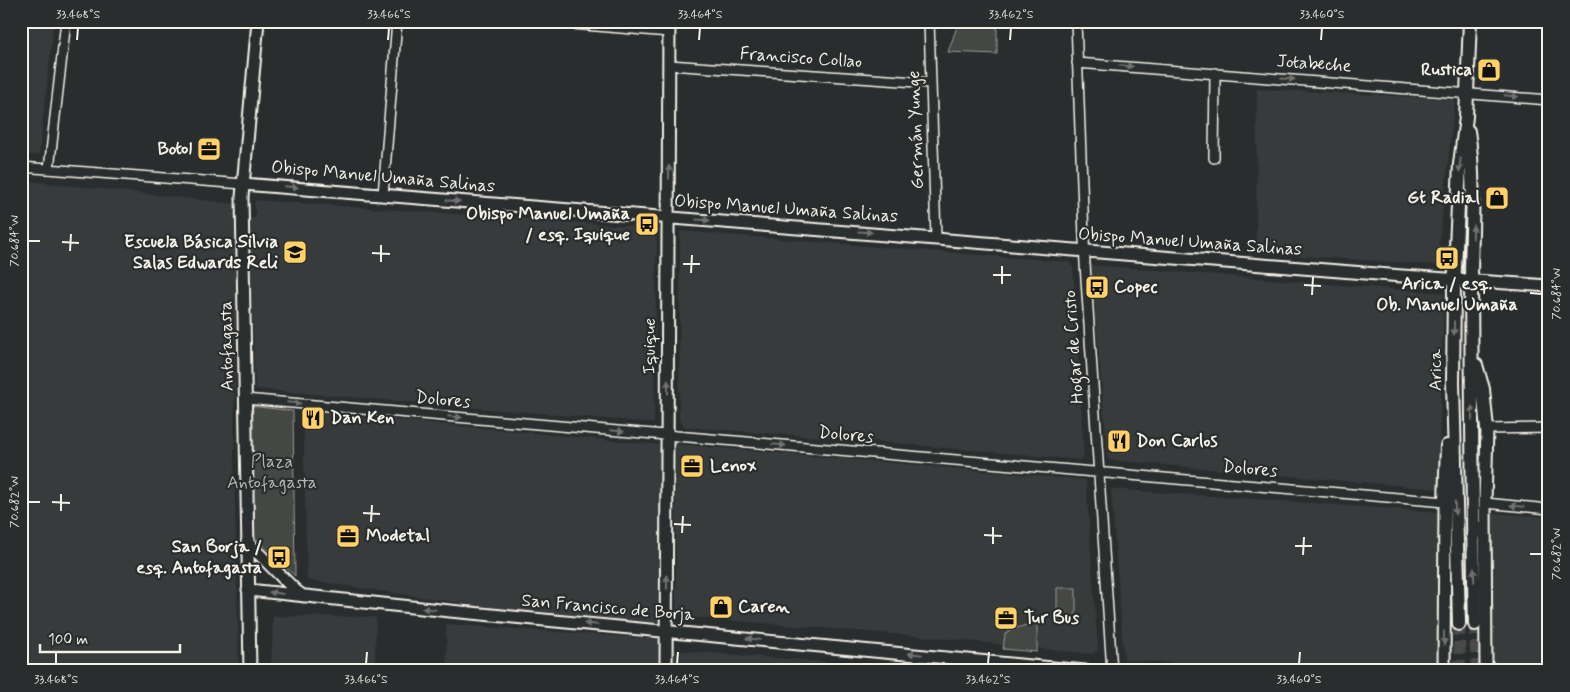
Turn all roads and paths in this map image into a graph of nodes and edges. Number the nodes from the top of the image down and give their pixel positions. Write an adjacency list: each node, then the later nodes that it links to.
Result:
1 (66, 21): 18 (street)
2 (258, 21): 19 (street, Antofagasta)
3 (397, 21): 20 (street)
4 (535, 21): 8 (street)
5 (929, 21): 12 (street, Germán Yunge)
6 (1076, 21): 9 (street, Hogar de Cristo)
7 (1470, 21): 13 (main road, Arica)
8 (669, 27): 10 (street, Iquique)
9 (1077, 62): 11 (street, Jotabeche, one-way to 11); 23 (street, Hogar de Cristo)
10 (669, 65): 12 (street, Francisco Collao); 21 (street, Iquique, one-way to 10)
11 (1215, 73): 13 (street, Jotabeche, one-way to 13); 16 (street)
12 (931, 84): 22 (street, Germán Yunge)
13 (1467, 92): 14 (street, Jotabeche, one-way to 14); 15 (main road, Arica)
14 (1549, 100)
15 (1466, 117): 24 (main road, Arica, one-way to 24); 25 (main road, Arica, one-way to 15)
16 (1214, 158)
17 (21, 167): 18 (street, Obispo Manuel Umaña Salinas)
18 (49, 169): 19 (street, Obispo Manuel Umaña Salinas)
19 (243, 184): 20 (street, Obispo Manuel Umaña Salinas, one-way to 20); 29 (street, Antofagasta)
20 (384, 195): 21 (street, Obispo Manuel Umaña Salinas, one-way to 21)
21 (668, 218): 22 (street, Obispo Manuel Umaña Salinas, one-way to 22); 32 (street, Iquique, one-way to 21)
22 (936, 238): 23 (street, Obispo Manuel Umaña Salinas)
23 (1084, 251): 24 (street, Obispo Manuel Umaña Salinas); 33 (street, Hogar de Cristo)
24 (1454, 280): 25 (street, Obispo Manuel Umaña Salinas); 28 (main road, Arica, one-way to 28)
25 (1471, 281): 26 (street, Obispo Manuel Umaña Salinas); 27 (main road, Arica)
26 (1549, 286)
27 (1472, 350): 31 (main road); 41 (main road, Arica, one-way to 27)
28 (1453, 382): 34 (main road); 40 (main road, Arica, one-way to 40)
29 (245, 399): 32 (street, Dolores, one-way to 32); 37 (street, Antofagasta)
30 (1549, 428): 31 (street)
31 (1487, 429): 35 (street)
32 (667, 435): 33 (street, Dolores, one-way to 33); 42 (street, Iquique, one-way to 32)
33 (1098, 473): 34 (street, Dolores); 46 (street, Hogar de Cristo)
34 (1445, 502): 47 (street, one-way to 47)
35 (1485, 503): 36 (street, one-way to 35); 48 (street)
36 (1549, 509)
37 (247, 542): 38 (street, Antofagasta); 39 (street)
38 (248, 590): 39 (street, San Francisco de Borja, one-way to 38); 43 (street, Antofagasta)
39 (304, 597): 42 (street, San Francisco de Borja, one-way to 39)
40 (1458, 624)
41 (1475, 624)
42 (667, 631): 44 (street, Iquique); 45 (street, San Francisco de Borja, one-way to 42)
43 (250, 671)
44 (666, 671)
45 (1085, 671)
46 (1112, 671)
47 (1444, 671)
48 (1486, 671)

